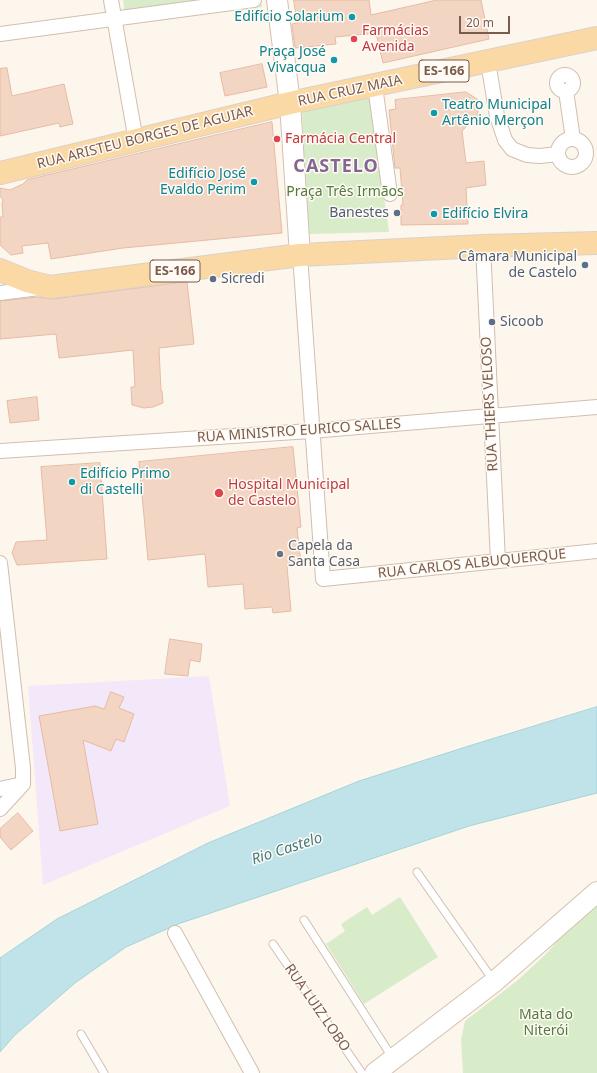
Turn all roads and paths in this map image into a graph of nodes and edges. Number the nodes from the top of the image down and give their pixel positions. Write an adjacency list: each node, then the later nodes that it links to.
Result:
1 (111, 0): 4 (street)
2 (254, 0): 4 (street)
3 (277, 0): 10 (main road)
4 (114, 19): 5 (street); 12 (street)
5 (0, 34)
6 (597, 38): 7 (main road, RUA CRUZ MAIA / ES-166)
7 (488, 62): 8 (main road, RUA CRUZ MAIA / ES-166); 13 (street)
8 (375, 86): 10 (main road, RUA CRUZ MAIA / ES-166); 16 (street)
9 (566, 91): 11 (street)
10 (290, 103): 12 (main road, RUA ARISTEU BORGES DE AGUIAR); 19 (main road)
11 (573, 139): 13 (street); 14 (street)
12 (136, 141): 15 (main road, RUA ARISTEU BORGES DE AGUIAR)
13 (558, 154): 14 (street)
14 (592, 154)
15 (0, 173)
16 (390, 194)
17 (597, 243): 18 (main road, ES-166)
18 (483, 246): 19 (main road, ES-166); 24 (street, RUA THIERS VELOSO)
19 (300, 255): 21 (main road, ES-166); 25 (street)
20 (0, 270): 21 (main road)
21 (50, 287): 22 (street)
22 (0, 293)
23 (597, 407): 24 (street, RUA MINISTRO EURICO SALLES)
24 (490, 416): 25 (street, RUA MINISTRO EURICO SALLES); 28 (street, RUA THIERS VELOSO)
25 (311, 431): 26 (street, RUA MINISTRO EURICO SALLES); 28 (street, RUA CARLOS ALBUQUERQUE)
26 (0, 451)
27 (597, 551): 28 (street, RUA CARLOS ALBUQUERQUE)
28 (498, 562)
29 (0, 563): 30 (street)
30 (4, 634): 31 (street)
31 (23, 784): 32 (street); 33 (street)
32 (0, 789)
33 (0, 809)
34 (417, 872): 39 (lane)
35 (597, 892): 39 (main road)
36 (304, 920): 41 (lane)
37 (175, 933): 43 (street)
38 (273, 944): 44 (lane, RUA LUIZ LOBO)
39 (494, 982): 41 (main road)
40 (81, 1034): 42 (lane)
41 (393, 1059): 45 (main road)
42 (104, 1073)
43 (252, 1073)
44 (362, 1073)
45 (375, 1073)

